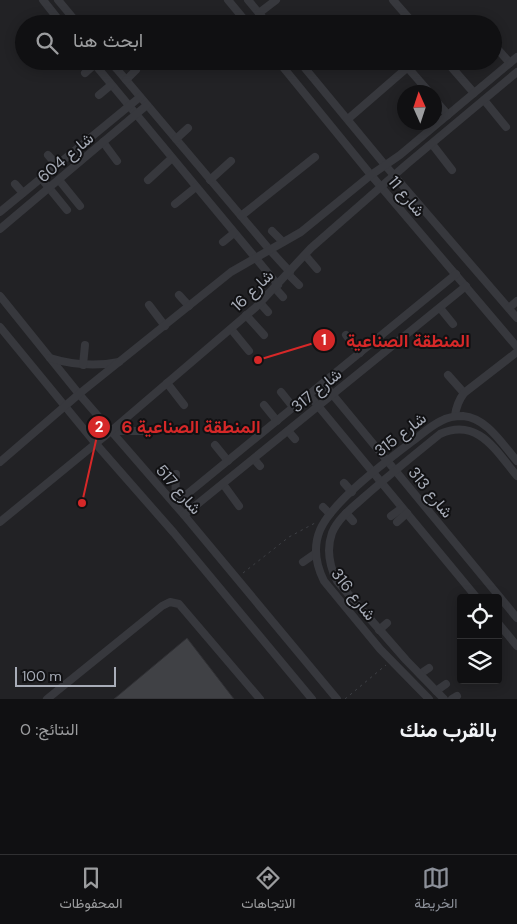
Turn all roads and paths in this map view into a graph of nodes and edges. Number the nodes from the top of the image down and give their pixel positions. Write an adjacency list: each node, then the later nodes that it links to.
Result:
1 (43, 0): 8 (street)
2 (58, 0): 9 (street)
3 (228, 0): 10 (street)
4 (248, 0): 7 (street)
5 (276, 0): 7 (street)
6 (393, 0): 11 (street)
7 (259, 13)
8 (55, 15)
9 (70, 15)
10 (240, 15)
11 (406, 15)
12 (502, 54): 14 (street)
13 (517, 57): 14 (street, شارع 16)
14 (510, 63): 24 (street, شارع 16)
15 (88, 70): 27 (street)
16 (99, 70): 29 (street)
17 (118, 70): 28 (street)
18 (136, 70): 28 (street)
19 (285, 70): 55 (street, شارع 11)
20 (307, 70): 40 (street, شارع 11)
21 (399, 70): 40 (street)
22 (410, 70): 30 (street)
23 (454, 70): 31 (street)
24 (502, 70)
25 (502, 70): 31 (street, شارع 16)
26 (517, 72): 34 (street, شارع 16)
27 (85, 73)
28 (126, 80): 33 (street)
29 (111, 85): 32 (street); 36 (street)
30 (423, 85)
31 (474, 93): 38 (street, شارع 16)
32 (99, 95)
33 (140, 97): 35 (street); 36 (street, شارع 604)
34 (484, 100): 41 (street); 46 (street, شارع 16)
35 (147, 105): 39 (street, شارع 604); 43 (street)
36 (129, 107): 39 (street); 52 (street, شارع 604)
37 (442, 108): 38 (street)
38 (448, 114): 53 (street, شارع 16)
39 (135, 115): 44 (street, شارع 604); 45 (street)
40 (348, 119): 53 (street, شارع 11)
41 (506, 127)
42 (188, 128): 43 (street)
43 (174, 137): 45 (street); 60 (street)
44 (103, 142): 50 (street); 58 (street, شارع 604)
45 (160, 144): 49 (street)
46 (432, 144): 54 (street); 56 (street, شارع 16)
47 (48, 154): 52 (street)
48 (315, 157): 70 (street)
49 (172, 158): 59 (street); 62 (street)
50 (117, 161)
51 (231, 161): 60 (street)
52 (57, 165): 57 (street, شارع 604)
53 (385, 165): 55 (street, شارع 16); 56 (street, شارع 11)
54 (452, 170)
55 (371, 175): 63 (street, شارع 11); 75 (street, شارع 16)
56 (394, 176): 63 (street, شارع 16); 93 (street, شارع 11)
57 (41, 178): 64 (street); 65 (street, شارع 604)
58 (59, 180): 64 (street, شارع 604); 67 (street)
59 (148, 180)
60 (210, 180): 70 (street)
61 (15, 184): 65 (street)
62 (196, 187): 66 (street); 73 (street)
63 (382, 187): 77 (street, شارع 16); 81 (street, شارع 11)
64 (49, 188): 68 (street); 71 (street, شارع 604)
65 (23, 193): 69 (street, شارع 604)
66 (175, 204)
67 (80, 206)
68 (67, 210)
69 (0, 212)
70 (241, 216): 76 (street)
71 (0, 230)
72 (272, 231): 75 (street)
73 (234, 233): 74 (street); 78 (street)
74 (223, 242)
75 (283, 242): 76 (street, شارع 16)
76 (269, 250): 78 (street, شارع 16); 80 (street)
77 (305, 255): 79 (street); 80 (street, شارع 16)
78 (255, 257): 84 (street); 91 (street, شارع 16)
79 (317, 269)
80 (289, 273): 82 (street); 84 (street, شارع 16)
81 (456, 274): 83 (street, شارع 11); 109 (street, شارع 317)
82 (299, 285)
83 (466, 286): 92 (street, شارع 317); 106 (street, شارع 11)
84 (276, 287): 87 (street); 89 (street, شارع 16)
85 (179, 295): 91 (street)
86 (0, 296): 110 (street, شارع 517)
87 (283, 297)
88 (517, 301): 93 (street)
89 (260, 303): 94 (street); 95 (street, شارع 16)
90 (149, 305): 99 (street)
91 (189, 306): 99 (street, شارع 16)
92 (440, 308): 97 (street); 122 (street, شارع 317)
93 (509, 308): 96 (street, شارع 11)
94 (268, 312)
95 (246, 315): 100 (street, شارع 16); 101 (street)
96 (517, 318)
97 (453, 324)
98 (0, 326): 127 (street, شارع 517)
99 (165, 326): 111 (street, شارع 16)
100 (231, 328): 103 (street, شارع 16); 107 (street)
101 (264, 335)
102 (346, 335): 109 (street)
103 (222, 336): 104 (street); 117 (street, شارع 16)
104 (228, 344)
105 (84, 345): 113 (street)
106 (517, 347)
107 (249, 350)
108 (517, 352): 120 (street)
109 (355, 353): 114 (street, شارع 317)
110 (50, 358): 113 (street); 121 (street, شارع 517)
111 (120, 361): 113 (street); 121 (street, شارع 16)
112 (334, 363): 114 (street)
113 (84, 366)
114 (340, 369): 118 (street, شارع 317)
115 (448, 375): 120 (street)
116 (312, 380): 118 (street, شارع 313)
117 (167, 383): 124 (street); 133 (street, شارع 16)
118 (321, 385): 122 (street, شارع 313); 123 (street, شارع 317)
119 (281, 392): 128 (street)
120 (464, 393): 129 (street)
121 (79, 394): 127 (street, شارع 16); 133 (street, شارع 517)
122 (333, 394): 126 (street, شارع 317); 135 (street, شارع 313)
123 (309, 395): 126 (street, شارع 313); 128 (street, شارع 317)
124 (184, 405)
125 (264, 405): 130 (street)
126 (318, 406): 132 (street, شارع 317); 151 (street, شارع 313)
127 (66, 407): 138 (street, شارع 517); 147 (street, شارع 16)
128 (294, 408): 130 (street, شارع 317)
129 (455, 416): 139 (street); 145 (street, شارع 315)
130 (277, 421): 144 (street, شارع 317)
131 (373, 429): 135 (street)
132 (288, 430): 136 (street, شارع 317); 137 (street)
133 (111, 431): 134 (street); 138 (street, شارع 16); 159 (street, شارع 517)
134 (143, 431)
135 (366, 434): 145 (street, شارع 313)
136 (278, 439): 141 (street); 143 (street, شارع 317)
137 (295, 439)
138 (96, 444): 168 (street, شارع 16); 199 (street, شارع 517)
139 (502, 444): 142 (street); 146 (street)
140 (215, 445): 144 (street)
141 (284, 446)
142 (495, 450): 150 (street, شارع 315); 153 (street, شارع 315)
143 (257, 456): 148 (street); 149 (street, شارع 317)
144 (228, 461): 159 (street, شارع 317)
145 (388, 461): 150 (street, شارع 313); 151 (street, شارع 315)
146 (517, 461)
147 (0, 462)
148 (263, 464)
149 (241, 469): 154 (street); 157 (street, شارع 317)
150 (395, 470): 155 (street, شارع 315); 182 (street, شارع 313)
151 (373, 473): 155 (street, شارع 313); 158 (street, شارع 316)
152 (176, 474): 159 (street)
153 (517, 476)
154 (247, 477)
155 (381, 482): 162 (street, شارع 313); 163 (street, شارع 316)
156 (344, 483): 158 (street)
157 (223, 484): 160 (street); 164 (street, شارع 317)
158 (352, 492): 165 (street, شارع 316)
159 (175, 504): 164 (street, شارع 517)
160 (239, 506)
161 (323, 507): 165 (street)
162 (404, 511): 166 (street); 169 (street, شارع 313)
163 (346, 513): 167 (street); 173 (street, شارع 316)
164 (184, 515): 176 (street, شارع 517)
165 (328, 517): 171 (street, شارع 316); 176 (path)
166 (394, 519)
167 (353, 521)
168 (0, 522)
169 (423, 533): 170 (street); 180 (street, شارع 313)
170 (416, 538)
171 (316, 553): 172 (street); 174 (street, شارع 316)
172 (302, 562)
173 (332, 569): 174 (street); 178 (street, شارع 316)
174 (320, 572): 177 (street); 189 (street, شارع 316)
175 (344, 575): 178 (street)
176 (236, 578): 200 (street, شارع 517)
177 (312, 578)
178 (337, 581): 181 (street, شارع 316)
179 (360, 592): 181 (street)
180 (473, 594)
181 (352, 598): 185 (street, شارع 316)
182 (517, 618)
183 (387, 622): 185 (street)
184 (502, 628): 188 (street)
185 (380, 630): 187 (street, شارع 316)
186 (401, 640): 187 (street)
187 (391, 643): 189 (street); 191 (street, شارع 316)
188 (517, 646)
189 (378, 651): 192 (street, شارع 316)
190 (413, 654): 191 (street)
191 (406, 660): 194 (street, شارع 316)
192 (391, 661): 201 (path); 202 (street, شارع 316)
193 (429, 668): 194 (street)
194 (420, 674): 196 (street, شارع 316)
195 (446, 684): 196 (street)
196 (436, 691): 203 (street, شارع 316)
197 (47, 699): 198 (street)
198 (260, 699)
199 (312, 699)
200 (337, 699)
201 (344, 699)
202 (428, 699)
203 (444, 699)

